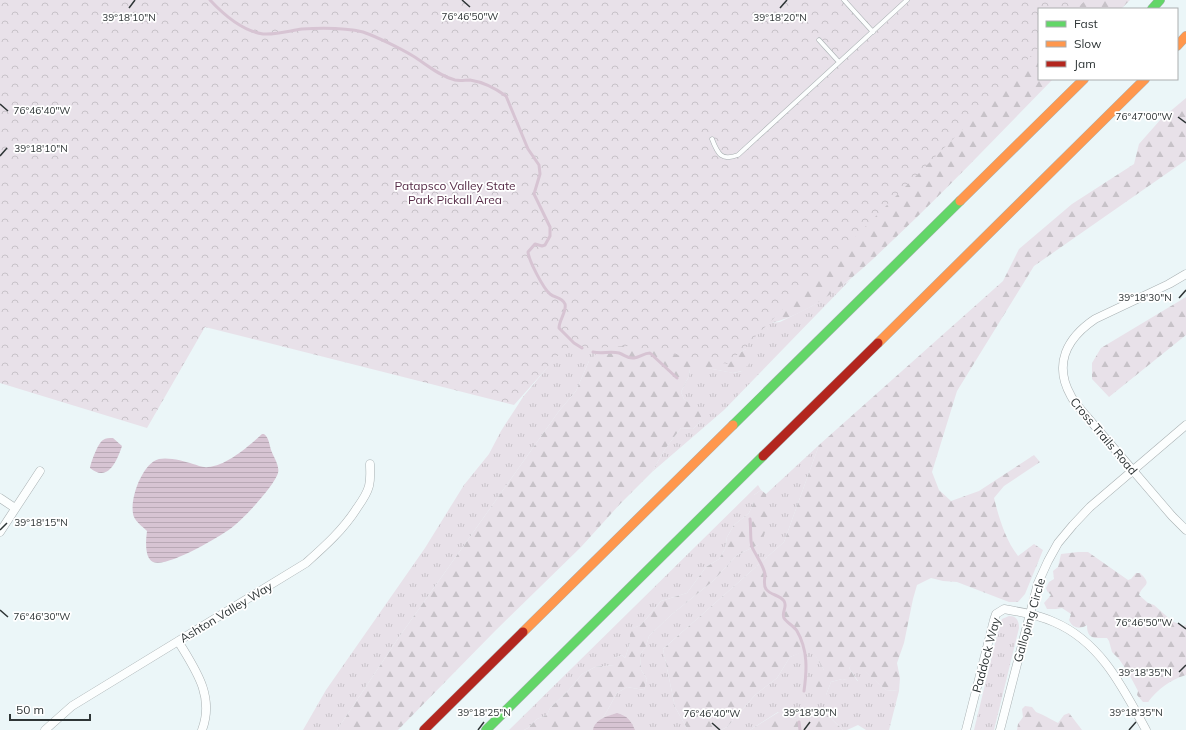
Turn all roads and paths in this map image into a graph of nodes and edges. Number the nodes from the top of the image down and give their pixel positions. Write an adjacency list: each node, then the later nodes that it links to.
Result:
1 (844, 0): 5 (lane)
2 (907, 0): 5 (lane)
3 (1160, 0): 4 (highway)
4 (1153, 8)
5 (873, 32): 9 (lane)
6 (1186, 36): 8 (highway)
7 (819, 40): 9 (lane)
8 (1178, 45)
9 (839, 62): 12 (lane)
10 (1083, 80): 26 (highway)
11 (1144, 80): 27 (highway)
12 (712, 139)
13 (1186, 274): 16 (street, Cross Trails Road)
14 (1186, 425): 16 (street, Galloping Circle)
15 (370, 464): 23 (street, Ashton Valley Way)
16 (1133, 470): 20 (street, Cross Trails Road); 22 (street, Galloping Circle)
17 (40, 471): 19 (street)
18 (0, 498): 19 (street)
19 (15, 508): 21 (street)
20 (1186, 530)
21 (0, 532)
22 (1029, 614): 28 (street, Paddock Way); 29 (street, Galloping Circle); 30 (street, Paddock Way)
23 (178, 641): 24 (street, Ashton Valley Way); 25 (street)
24 (45, 730)
25 (202, 730)
26 (424, 730)
27 (486, 730)
28 (966, 730)
29 (1000, 730)
30 (1146, 730)

